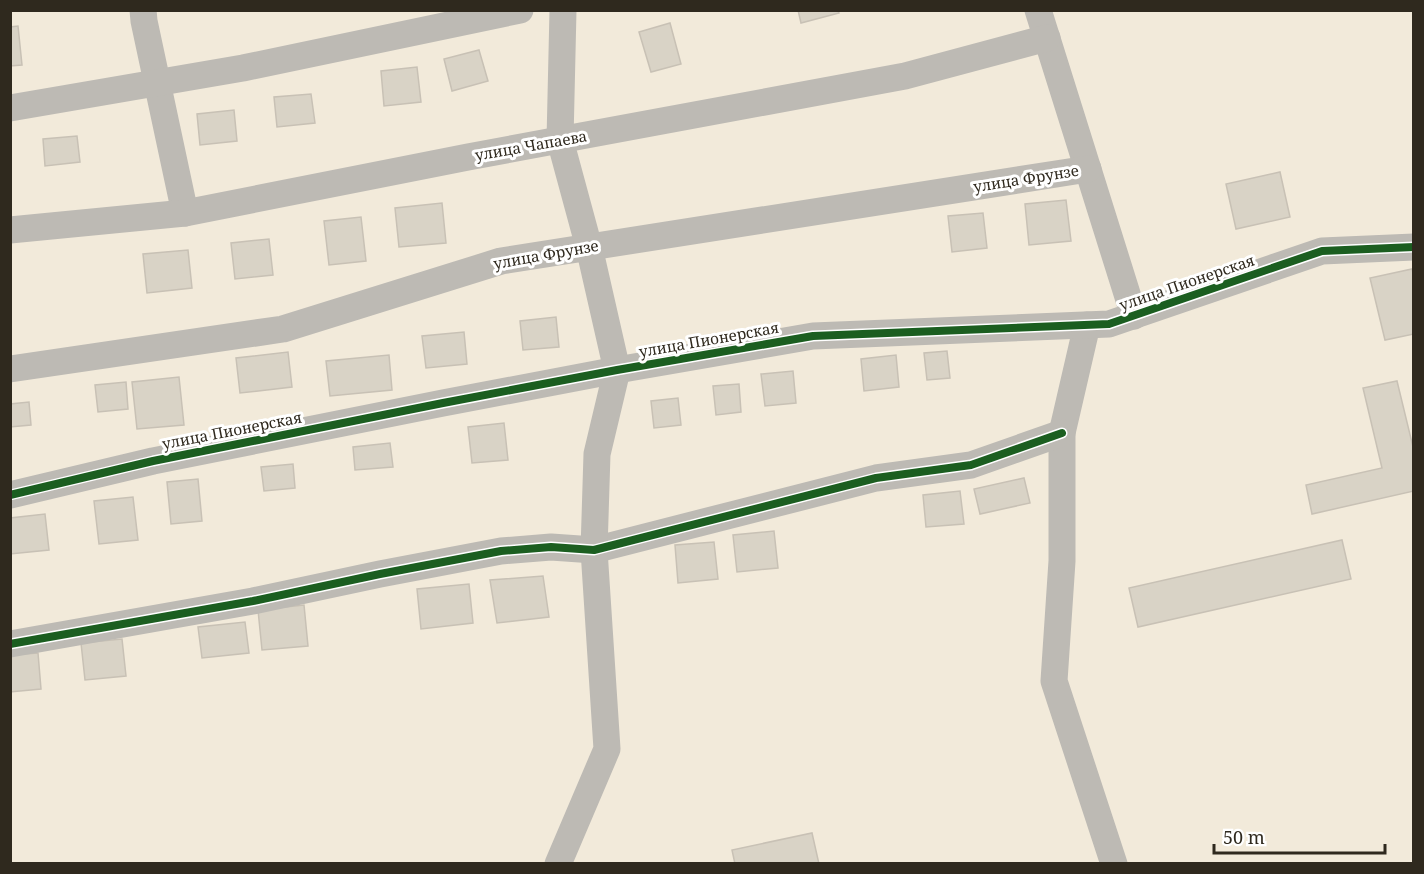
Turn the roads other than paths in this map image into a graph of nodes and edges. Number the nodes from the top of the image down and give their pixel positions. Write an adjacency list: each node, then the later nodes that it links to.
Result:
1 (143, 10): 6 (street)
2 (520, 10): 6 (street)
3 (563, 10): 8 (street)
4 (1038, 10): 5 (street)
5 (1047, 38): 8 (street, улица Чапаева); 9 (street)
6 (157, 82): 7 (street); 10 (street)
7 (10, 108)
8 (560, 140): 10 (street, улица Чапаева); 12 (street)
9 (1088, 169): 12 (street, улица Фрунзе); 14 (street)
10 (185, 213): 11 (street, улица Чапаева)
11 (10, 230)
12 (590, 247): 16 (street, улица Фрунзе); 17 (street)
13 (1413, 247): 14 (street, улица Пионерская)
14 (1134, 316): 15 (street, улица Пионерская)
15 (1088, 325): 17 (street, улица Пионерская); 18 (street)
16 (10, 369)
17 (617, 370): 19 (street, улица Пионерская); 20 (street)
18 (1062, 432): 20 (street); 23 (street)
19 (10, 495)
20 (594, 550): 21 (street); 22 (street)
21 (10, 644)
22 (558, 864)
23 (1114, 864)

